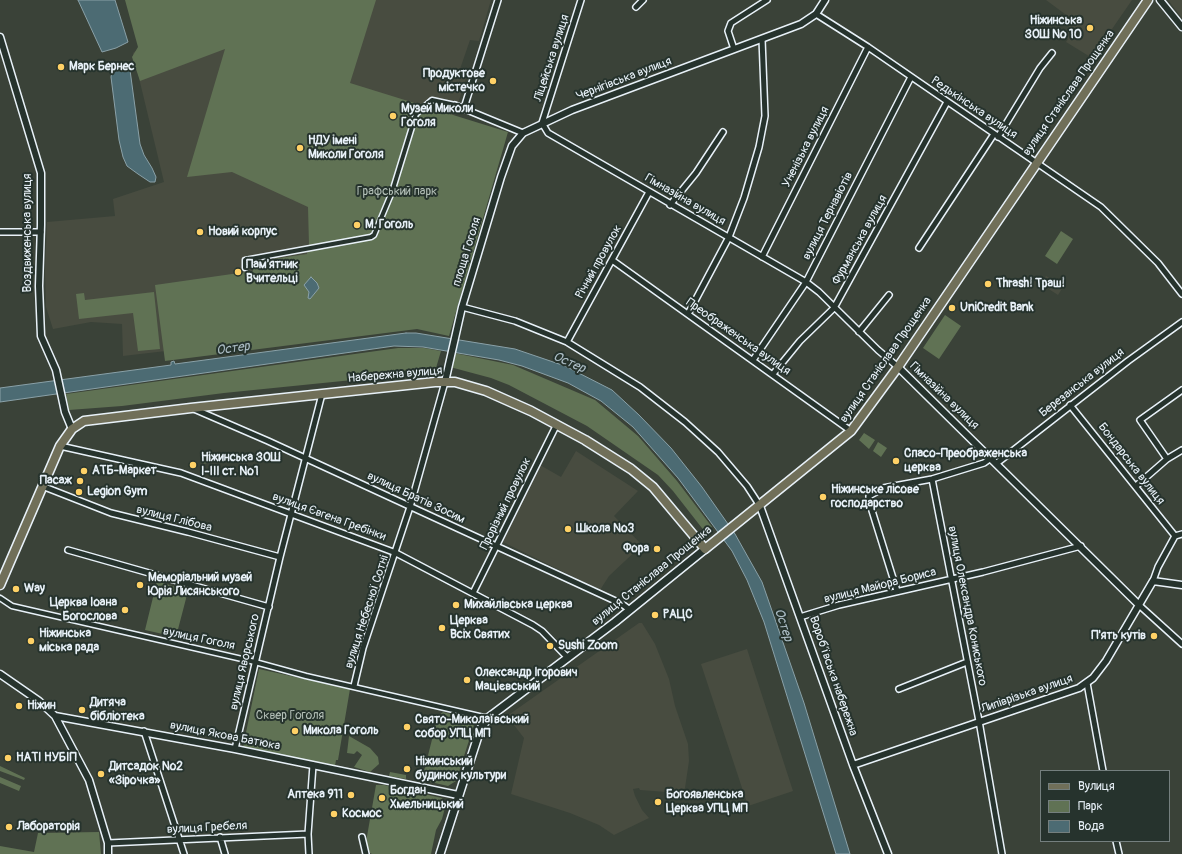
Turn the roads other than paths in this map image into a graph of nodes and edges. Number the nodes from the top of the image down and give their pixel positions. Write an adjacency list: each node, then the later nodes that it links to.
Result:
1 (498, 0): 19 (street)
2 (581, 0): 20 (street, Ліцейська вулиця)
3 (643, 0): 8 (street)
4 (767, 0): 14 (street)
5 (825, 0): 9 (street, Чернігівська вулиця)
6 (1148, 0): 24 (main road, вулиця Станіслава Прощенка)
7 (1160, 0): 10 (street)
8 (636, 7)
9 (816, 14): 12 (street, Чернігівська вулиця); 13 (street, Редькінська вулиця)
10 (1182, 27)
11 (0, 37): 28 (street, Воздвиженська вулиця)
12 (762, 39): 14 (street, Чернігівська вулиця); 29 (street)
13 (868, 47): 16 (street, Редькінська вулиця); 31 (street, Уненізька вулиця)
14 (734, 50): 20 (street, Чернігівська вулиця)
15 (1052, 52): 23 (street)
16 (911, 76): 17 (street, Редькінська вулиця); 34 (street, вулиця Тернавіотів)
17 (948, 102): 23 (street, Редькінська вулиця); 38 (street, Фурманська вулиця)
18 (455, 105): 19 (street); 33 (street)
19 (464, 108): 22 (street)
20 (542, 123): 22 (street, Чернігівська вулиця); 25 (street, Гімназійна вулиця)
21 (723, 132): 26 (street)
22 (523, 133): 37 (street, площа Гоголя)
23 (996, 135): 24 (street, Редькінська вулиця); 30 (street)
24 (1036, 163): 35 (street, Редькінська вулиця); 44 (main road, вулиця Станіслава Прощенка)
25 (649, 192): 26 (street, Гімназійна вулиця); 32 (street, Річний провулок)
26 (670, 205): 29 (street, Гімназійна вулиця)
27 (0, 232): 28 (street)
28 (41, 232): 52 (street, Воздвиженська вулиця)
29 (729, 237): 31 (street, Гімназійна вулиця); 39 (street)
30 (919, 248)
31 (762, 257): 34 (street, Гімназійна вулиця)
32 (612, 260): 39 (street, Преображенська вулиця); 42 (street, Річний провулок)
33 (245, 268)
34 (806, 282): 38 (street, Гімназійна вулиця); 43 (street, вулиця Тернавіотів)
35 (1182, 294)
36 (889, 295): 41 (street)
37 (462, 308): 42 (street); 46 (street, площа Гоголя)
38 (834, 308): 41 (street, Гімназійна вулиця); 45 (street, Фурманська вулиця)
39 (688, 314): 43 (street, Преображенська вулиця)
40 (1182, 322): 49 (street, Березанська вулиця)
41 (859, 332): 44 (street, Гімназійна вулиця)
42 (567, 342): 63 (street)
43 (753, 360): 45 (street, Преображенська вулиця)
44 (898, 367): 53 (main road, вулиця Станіслава Прощенка); 56 (street, Гімназійна вулиця)
45 (773, 374): 53 (street, Преображенська вулиця)
46 (445, 382): 48 (main road, Набережна вулиця); 51 (main road, Набережна вулиця); 64 (street, вулиця Небесної Сотні)
47 (1182, 390): 58 (street)
48 (322, 394): 50 (main road, Набережна вулиця); 57 (street, вулиця Яворського)
49 (1070, 405): 59 (street, Березанська вулиця); 62 (street, Бондарська вулиця)
50 (191, 408): 52 (main road, Набережна вулиця); 57 (street, вулиця Братів Зосим)
51 (557, 424): 68 (street, Прорізний провулок); 70 (main road, Набережна вулиця)
52 (72, 429): 54 (main road, Набережна вулиця)
53 (851, 431): 63 (main road, вулиця Станіслава Прощенка)
54 (62, 443): 61 (main road, Набережна вулиця); 65 (street, вулиця Євгена Гребінки)
55 (1182, 450): 58 (street)
56 (991, 458): 59 (street, Гімназійна вулиця); 60 (street)
57 (305, 459): 64 (street, вулиця Братів Зосим); 65 (street, вулиця Яворського)
58 (1167, 459): 62 (street)
59 (997, 463): 69 (street, Гімназійна вулиця)
60 (932, 479): 74 (street, вулиця Олександра Кониського); 78 (street)
61 (42, 486): 73 (street, вулиця Глібова); 76 (main road, Набережна вулиця)
62 (1136, 486): 67 (street, Бондарська вулиця)
63 (760, 506): 70 (main road, вулиця Станіслава Прощенка); 84 (street, Воробʼївська набережна)
64 (410, 507): 68 (street, вулиця Братів Зосим); 72 (street, вулиця Небесної Сотні)
65 (291, 513): 72 (street, вулиця Євгена Гребінки); 73 (street, вулиця Яворського)
66 (1182, 534): 67 (street)
67 (1175, 536): 75 (street)
68 (496, 546): 79 (street, Прорізний провулок); 83 (street, вулиця Братів Зосим)
69 (1081, 546): 74 (street, вулиця Майора Бориса); 81 (street, Гімназійна вулиця)
70 (705, 549): 83 (main road, вулиця Станіслава Прощенка)
71 (68, 550): 82 (street)
72 (396, 553): 79 (street, вулиця Євгена Гребінки); 91 (street, вулиця Небесної Сотні)
73 (280, 557): 82 (street, вулиця Яворського)
74 (952, 579): 78 (street, вулиця Майора Бориса); 88 (street, вулиця Олександра Кониського)
75 (1153, 581): 77 (street); 81 (street, Липіврізька вулиця)
76 (0, 585)
77 (1182, 586)
78 (897, 591): 84 (street, вулиця Майора Бориса)
79 (473, 593): 86 (street, вулиця Євгена Гребінки)
80 (0, 598): 87 (street, вулиця Гоголя)
81 (1139, 604): 85 (street, Гімназійна вулиця); 90 (street, Липіврізька вулиця)
82 (269, 607): 87 (street, вулиця Яворського)
83 (630, 610): 86 (main road, вулиця Станіслава Прощенка)
84 (800, 617): 99 (street, Воробʼївська набережна)
85 (1182, 644)
86 (568, 658): 94 (main road, вулиця Станіслава Прощенка)
87 (256, 662): 91 (street, вулиця Гоголя); 97 (street, вулиця Яворського)
88 (967, 662): 92 (street); 95 (street, вулиця Олександра Кониського)
89 (0, 674): 93 (street)
90 (1087, 683): 95 (street, Липіврізька вулиця); 100 (street)
91 (354, 686): 94 (street, вулиця Гоголя)
92 (898, 689)
93 (55, 716): 96 (street, вулиця Якова Батюка); 107 (street)
94 (488, 718): 101 (main road)
95 (979, 722): 99 (street, Липіврізька вулиця); 115 (street, вулиця Олександра Кониського)
96 (144, 731): 97 (street, вулиця Якова Батюка); 105 (street)
97 (235, 749): 98 (street, вулиця Якова Батюка)
98 (313, 765): 101 (street, вулиця Якова Батюка); 102 (street)
99 (853, 765): 114 (street, Воробʼївська набережна)
100 (1103, 770)
101 (458, 795): 113 (main road)
102 (308, 834): 103 (street, вулиця Гребеля); 111 (street)
103 (220, 837): 105 (street, вулиця Гребеля); 110 (street)
104 (362, 837): 112 (street)
105 (179, 840): 107 (street, вулиця Гребеля); 109 (street)
106 (1116, 842): 116 (street)
107 (108, 843): 108 (street)
108 (108, 854)
109 (184, 854)
110 (225, 854)
111 (309, 854)
112 (366, 854)
113 (440, 854)
114 (888, 854)
115 (1002, 854)
116 (1119, 854)

